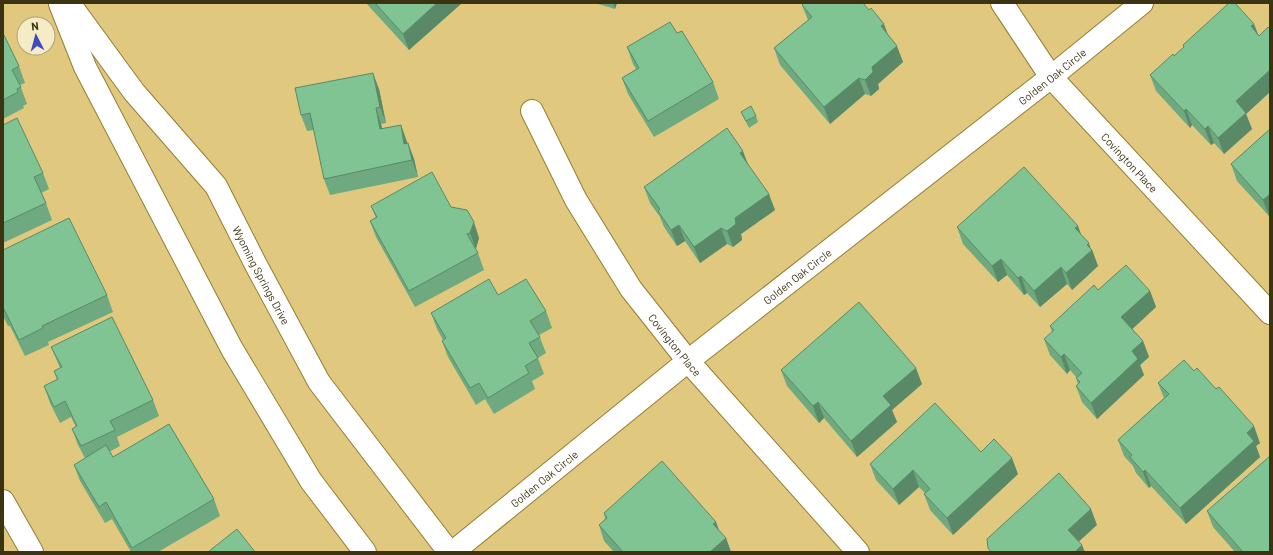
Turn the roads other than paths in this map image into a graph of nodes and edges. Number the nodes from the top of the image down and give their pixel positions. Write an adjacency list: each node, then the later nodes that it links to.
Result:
1 (60, 3): 11 (street)
2 (69, 3): 12 (street, Wyoming Springs Drive)
3 (1002, 3): 5 (street, Covington Place)
4 (1142, 3): 5 (street, Golden Oak Circle)
5 (1051, 77): 7 (street, Covington Place); 8 (street, Golden Oak Circle)
6 (532, 111): 8 (street, Covington Place)
7 (1270, 313)
8 (688, 362): 13 (street, Golden Oak Circle); 14 (street, Covington Place)
9 (3, 501): 10 (street)
10 (32, 552)
11 (365, 552)
12 (449, 552)
13 (453, 552)
14 (858, 552)

